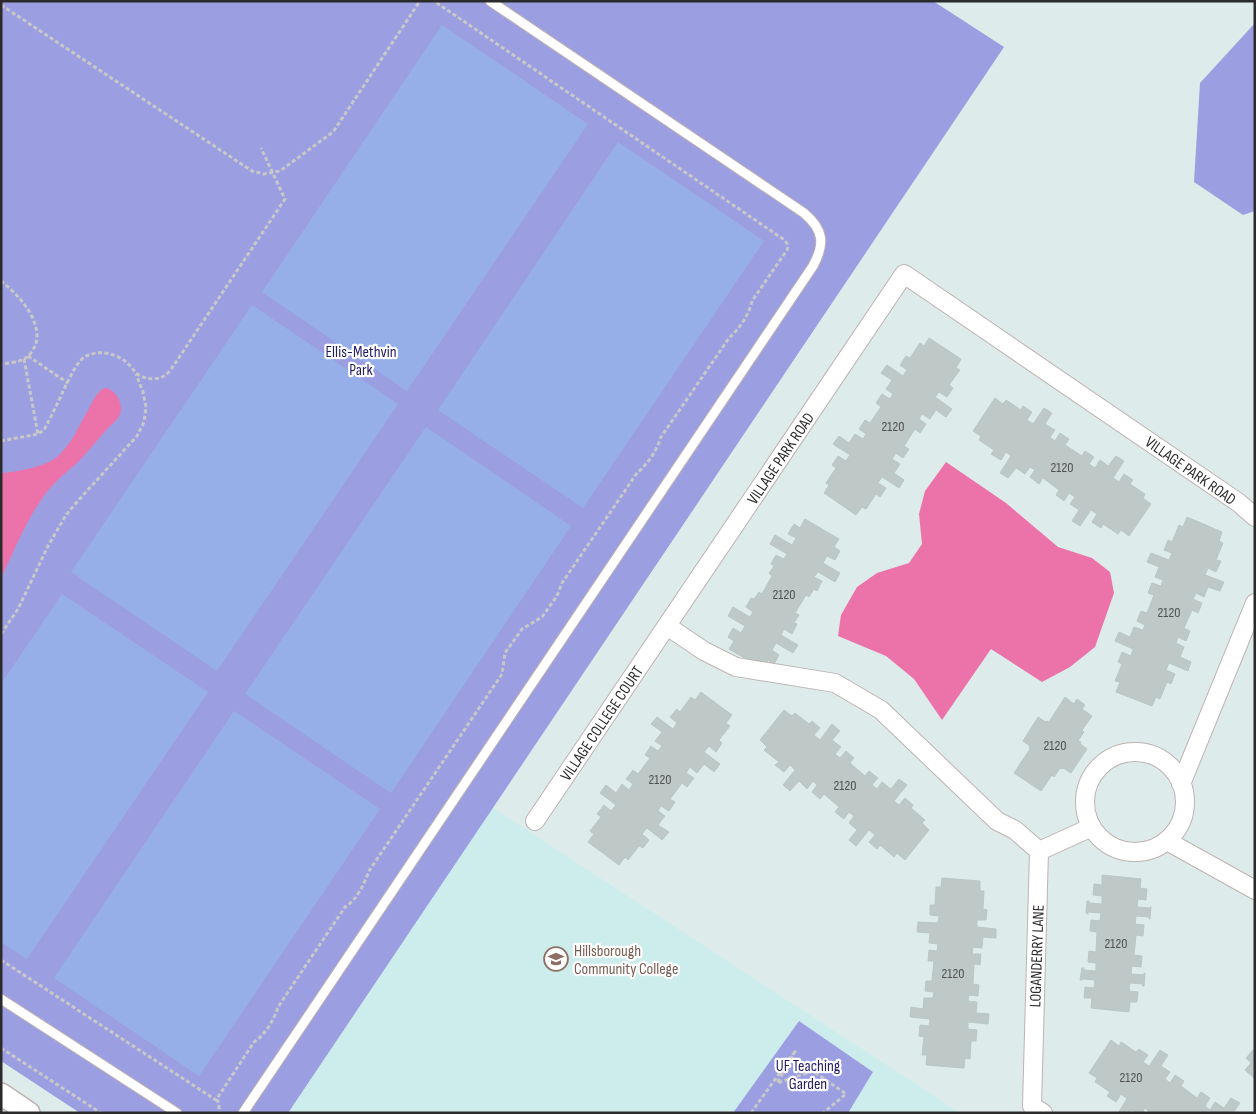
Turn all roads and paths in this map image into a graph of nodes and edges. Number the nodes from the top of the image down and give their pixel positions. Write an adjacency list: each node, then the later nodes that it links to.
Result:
1 (420, 1): 6 (path)
2 (434, 1): 29 (path)
3 (490, 1): 34 (lane)
4 (1, 5): 6 (path)
5 (261, 148): 6 (path)
6 (273, 173): 11 (path)
7 (1, 281): 8 (path)
8 (28, 356): 9 (path); 12 (path)
9 (24, 359): 10 (path); 13 (path)
10 (1, 364)
11 (136, 373): 12 (path); 18 (path)
12 (68, 383): 13 (path)
13 (38, 434): 14 (path)
14 (1, 441)
15 (1255, 517): 17 (street, VILLAGE PARK ROAD)
16 (1255, 604): 19 (street)
17 (666, 626): 20 (street, VILLAGE COLLEGE COURT); 23 (street)
18 (1, 634)
19 (1181, 784): 21 (street); 22 (street)
20 (535, 821)
21 (1092, 827): 22 (street); 23 (street)
22 (1167, 841): 24 (street)
23 (1039, 851): 37 (street, LOGANDERRY LANE)
24 (1255, 890)
25 (1, 960): 29 (path)
26 (1, 999): 32 (lane)
27 (1, 1048): 31 (path)
28 (1, 1094): 30 (street)
29 (216, 1100): 33 (path)
30 (29, 1113)
31 (101, 1113)
32 (177, 1113)
33 (220, 1113)
34 (243, 1113)
35 (751, 1113): 36 (path)
36 (823, 1113)
37 (1044, 1113)

